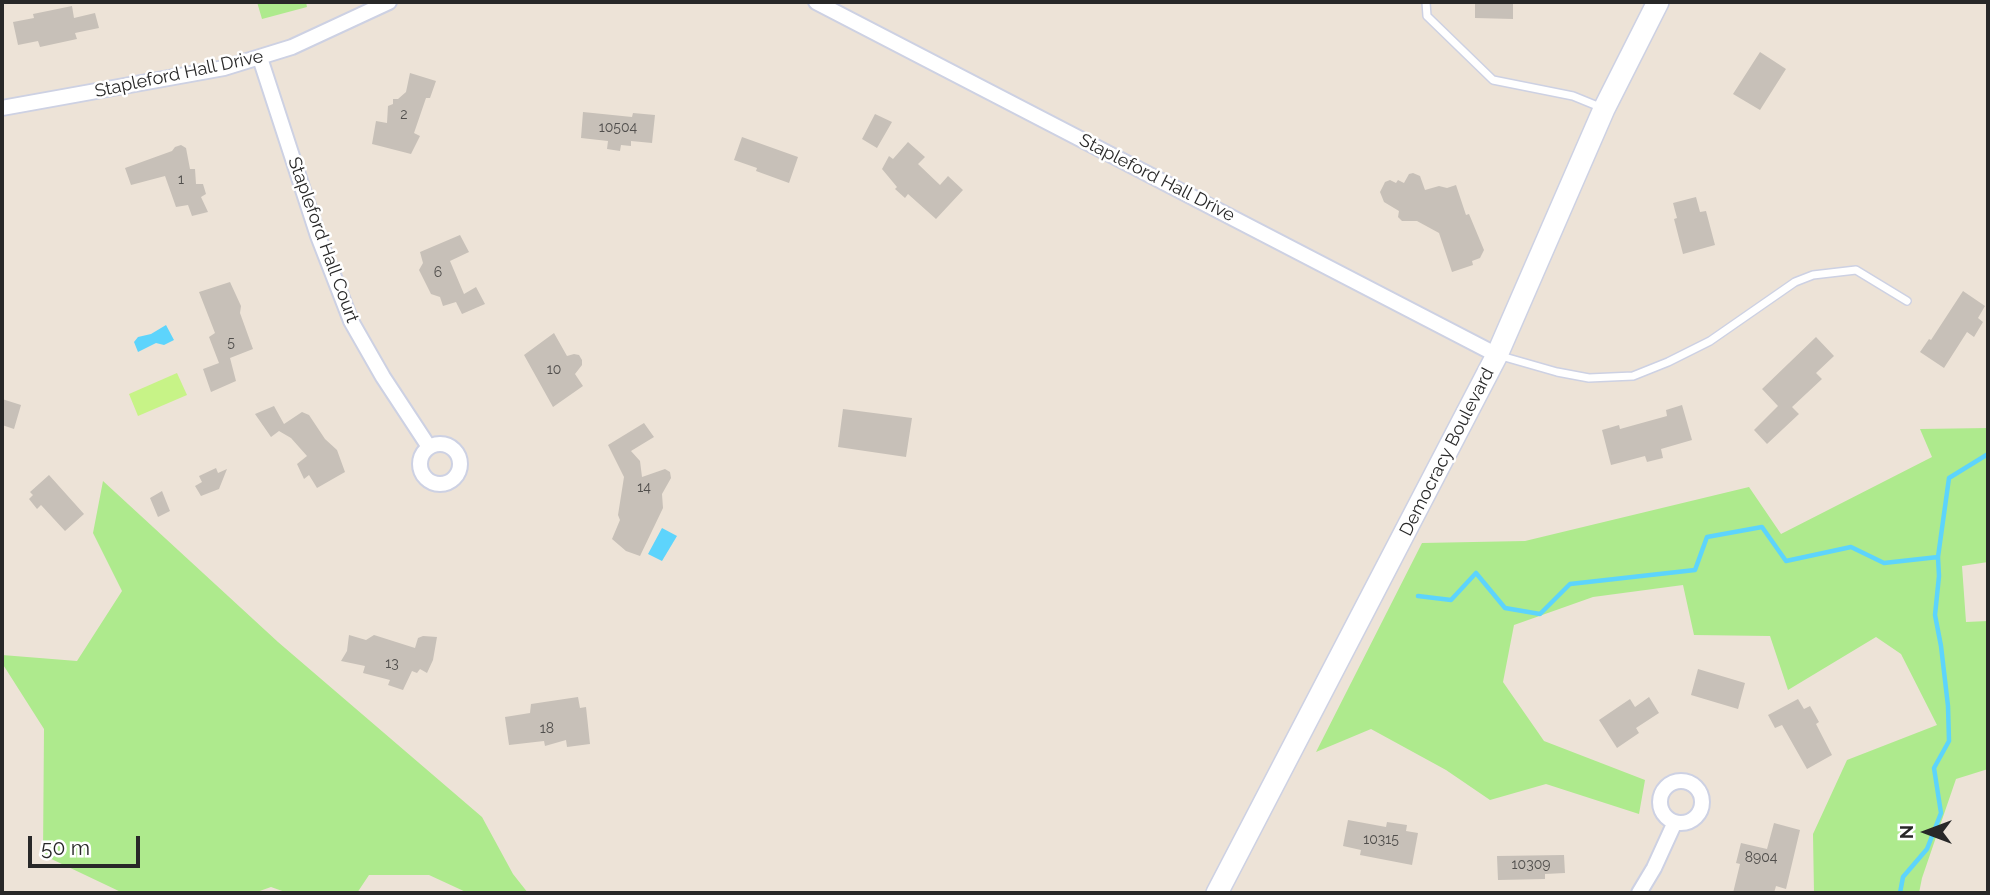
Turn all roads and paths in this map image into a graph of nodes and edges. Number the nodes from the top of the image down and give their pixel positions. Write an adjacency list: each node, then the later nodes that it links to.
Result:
1 (389, 2): 5 (street, Stapleford Hall Drive)
2 (816, 2): 9 (street, Stapleford Hall Drive)
3 (1426, 2): 7 (lane)
4 (1658, 2): 7 (main road, Democracy Boulevard)
5 (260, 58): 6 (street, Stapleford Hall Drive); 10 (street, Stapleford Hall Court)
6 (2, 108)
7 (1604, 109): 9 (main road, Democracy Boulevard)
8 (1907, 300): 9 (lane)
9 (1497, 355): 12 (main road, Democracy Boulevard)
10 (429, 447)
11 (1675, 822): 13 (street)
12 (1217, 893)
13 (1639, 893)

